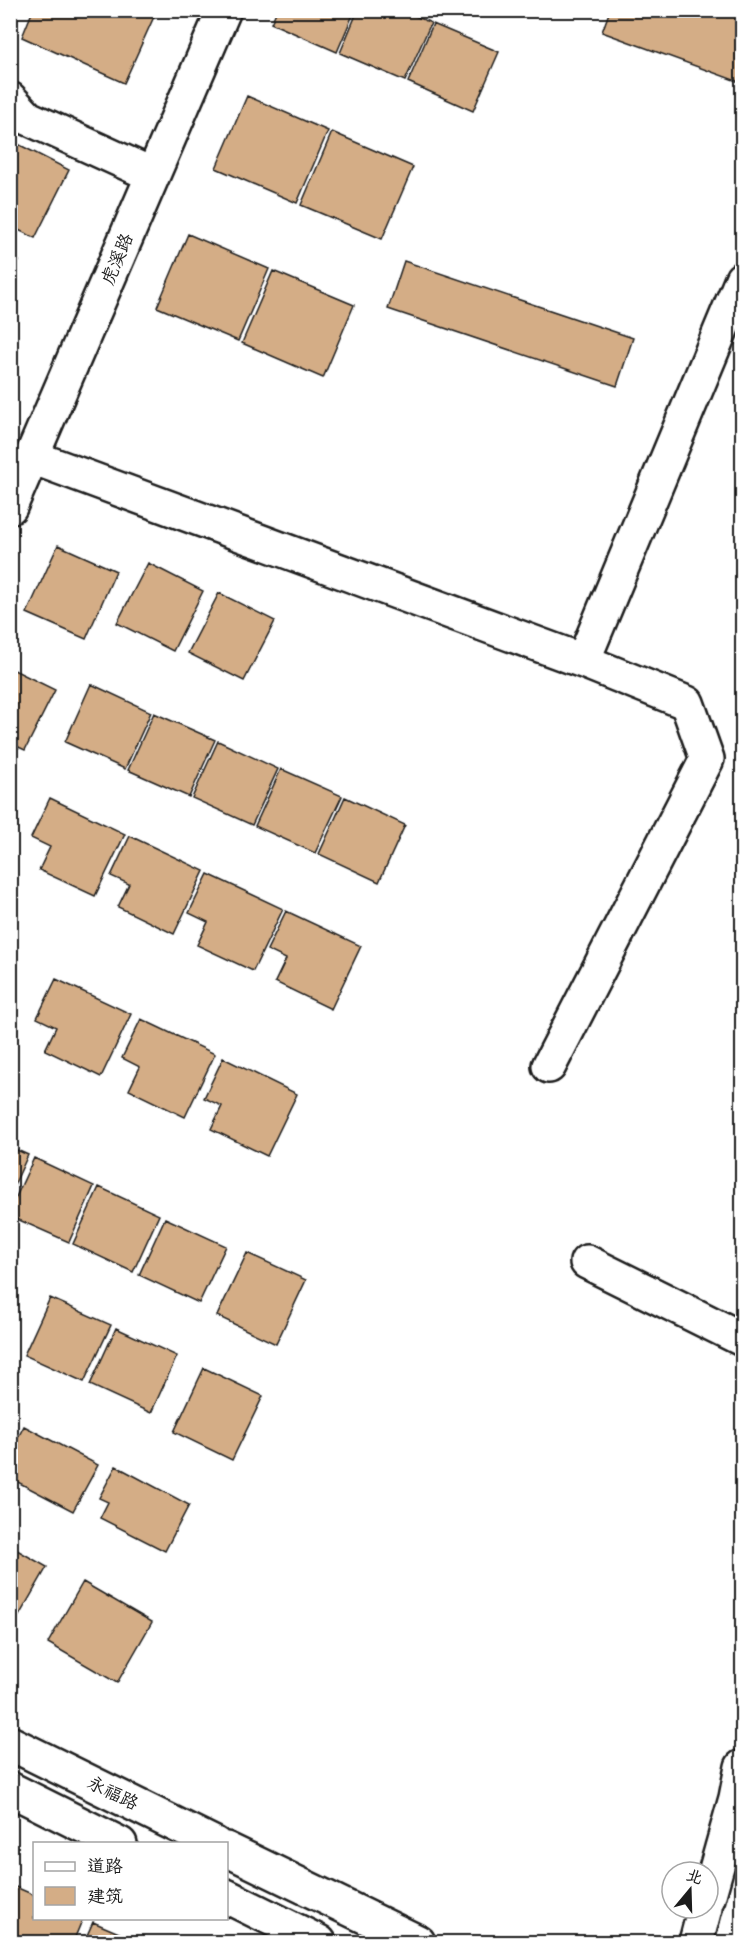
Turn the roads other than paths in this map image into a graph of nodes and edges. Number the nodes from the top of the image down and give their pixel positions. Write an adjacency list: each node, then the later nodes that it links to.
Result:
1 (224, 10): 3 (street, 虎溪路)
2 (10, 99): 3 (street)
3 (153, 175): 5 (street, 虎溪路)
4 (742, 279): 7 (street)
5 (32, 457): 6 (street, 虎溪路); 7 (street)
6 (10, 507)
7 (583, 661): 8 (street)
8 (549, 1066)
9 (586, 1262): 10 (street)
10 (742, 1339)
11 (10, 1743): 15 (street, 永福路)
12 (742, 1767): 17 (street)
13 (10, 1789): 14 (street)
14 (116, 1842)
15 (211, 1842)
16 (228, 1850): 21 (street)
17 (719, 1860)
18 (228, 1897): 20 (street)
19 (702, 1920): 22 (street)
20 (319, 1942)
21 (418, 1942)
22 (696, 1942)

